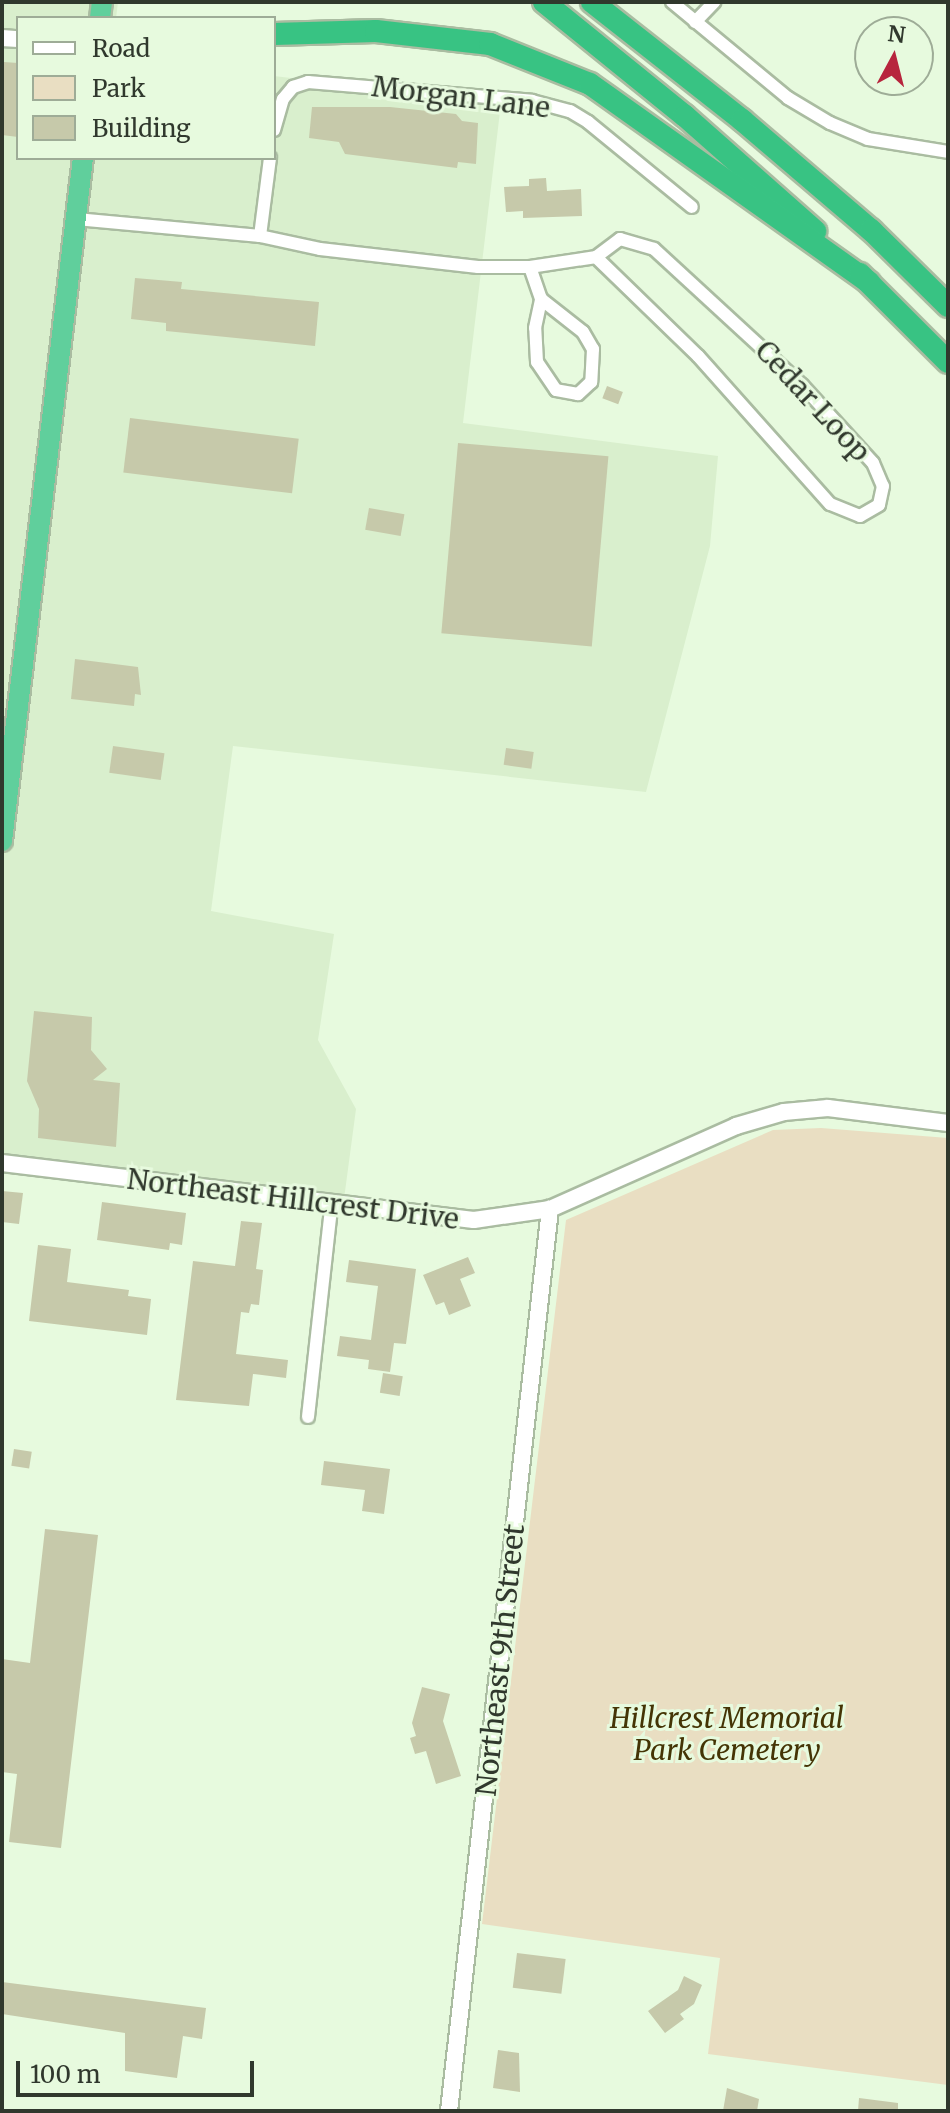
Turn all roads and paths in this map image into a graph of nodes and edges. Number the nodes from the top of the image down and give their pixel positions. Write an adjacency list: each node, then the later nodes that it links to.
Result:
1 (544, 2): 16 (highway)
2 (592, 2): 18 (highway)
3 (672, 2): 5 (street)
4 (714, 2): 5 (street)
5 (695, 22): 8 (street)
6 (276, 34): 16 (highway)
7 (276, 123): 11 (street, Morgan Lane)
8 (948, 152)
9 (83, 160): 12 (highway)
10 (270, 160): 13 (street)
11 (692, 207)
12 (76, 219): 13 (street); 20 (highway)
13 (260, 236): 15 (street)
14 (596, 257): 14 (street, Cedar Loop); 15 (street)
15 (530, 267): 17 (street)
16 (869, 282): 19 (highway)
17 (541, 299): 17 (street)
18 (948, 306)
19 (948, 362)
20 (2, 841)
21 (948, 1123): 24 (street, Northeast Hillcrest Drive)
22 (2, 1163): 23 (street, Northeast Hillcrest Drive)
23 (331, 1207): 24 (street, Northeast Hillcrest Drive); 25 (street)
24 (550, 1209): 26 (street, Northeast 9th Street)
25 (308, 1417)
26 (449, 2111)

